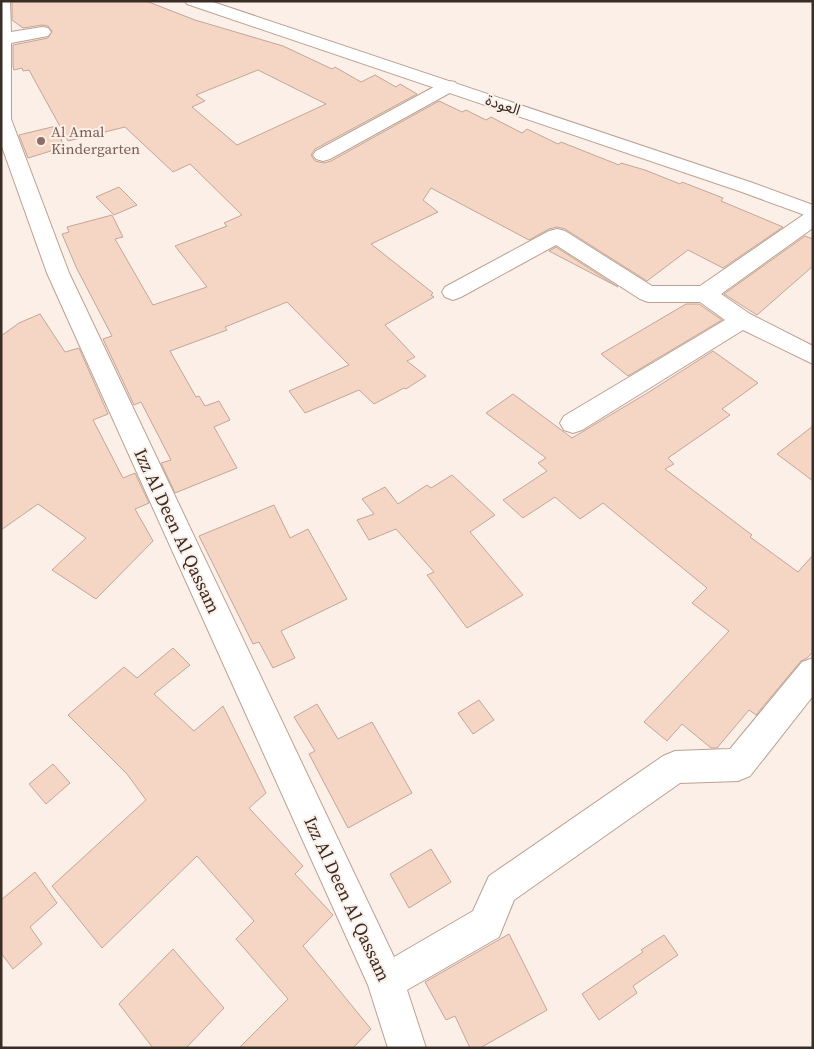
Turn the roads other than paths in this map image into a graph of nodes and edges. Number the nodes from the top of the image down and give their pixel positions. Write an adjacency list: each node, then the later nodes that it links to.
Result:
1 (2, 1): 4 (street, Izz Al Deen Al Qassam)
2 (193, 1): 5 (street, العودة)
3 (42, 32): 4 (street)
4 (2, 39): 6 (street, Izz Al Deen Al Qassam)
5 (449, 86): 7 (street); 8 (street, العودة)
6 (2, 119): 16 (street, Izz Al Deen Al Qassam)
7 (323, 155)
8 (813, 212)
9 (813, 218): 11 (street)
10 (453, 292): 11 (street)
11 (705, 294): 12 (street)
12 (742, 320): 13 (street); 14 (street)
13 (813, 356)
14 (573, 423)
15 (813, 672): 16 (street)
16 (386, 982): 17 (street, Izz Al Deen Al Qassam)
17 (407, 1048)

